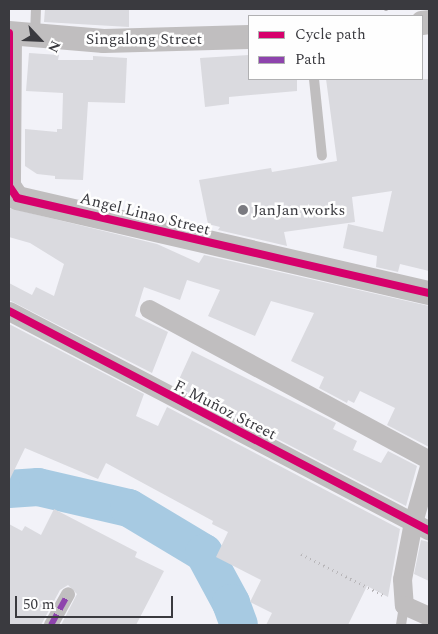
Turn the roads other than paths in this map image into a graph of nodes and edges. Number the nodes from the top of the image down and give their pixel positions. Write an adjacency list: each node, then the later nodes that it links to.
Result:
1 (36, 9): 3 (lane)
2 (9, 34): 3 (street, Singalong Street); 7 (street, Angel Linao Street)
3 (35, 36): 4 (street, Singalong Street)
4 (248, 37)
5 (314, 80): 6 (lane)
6 (322, 156)
7 (429, 293)
8 (149, 310): 10 (street)
9 (9, 311): 12 (street, F. Muñoz Street)
10 (429, 460)
11 (429, 466): 12 (street)
12 (421, 527): 14 (street)
13 (68, 594): 16 (street)
14 (404, 605): 15 (street); 17 (lane)
15 (429, 616)
16 (51, 625)
17 (401, 625)

